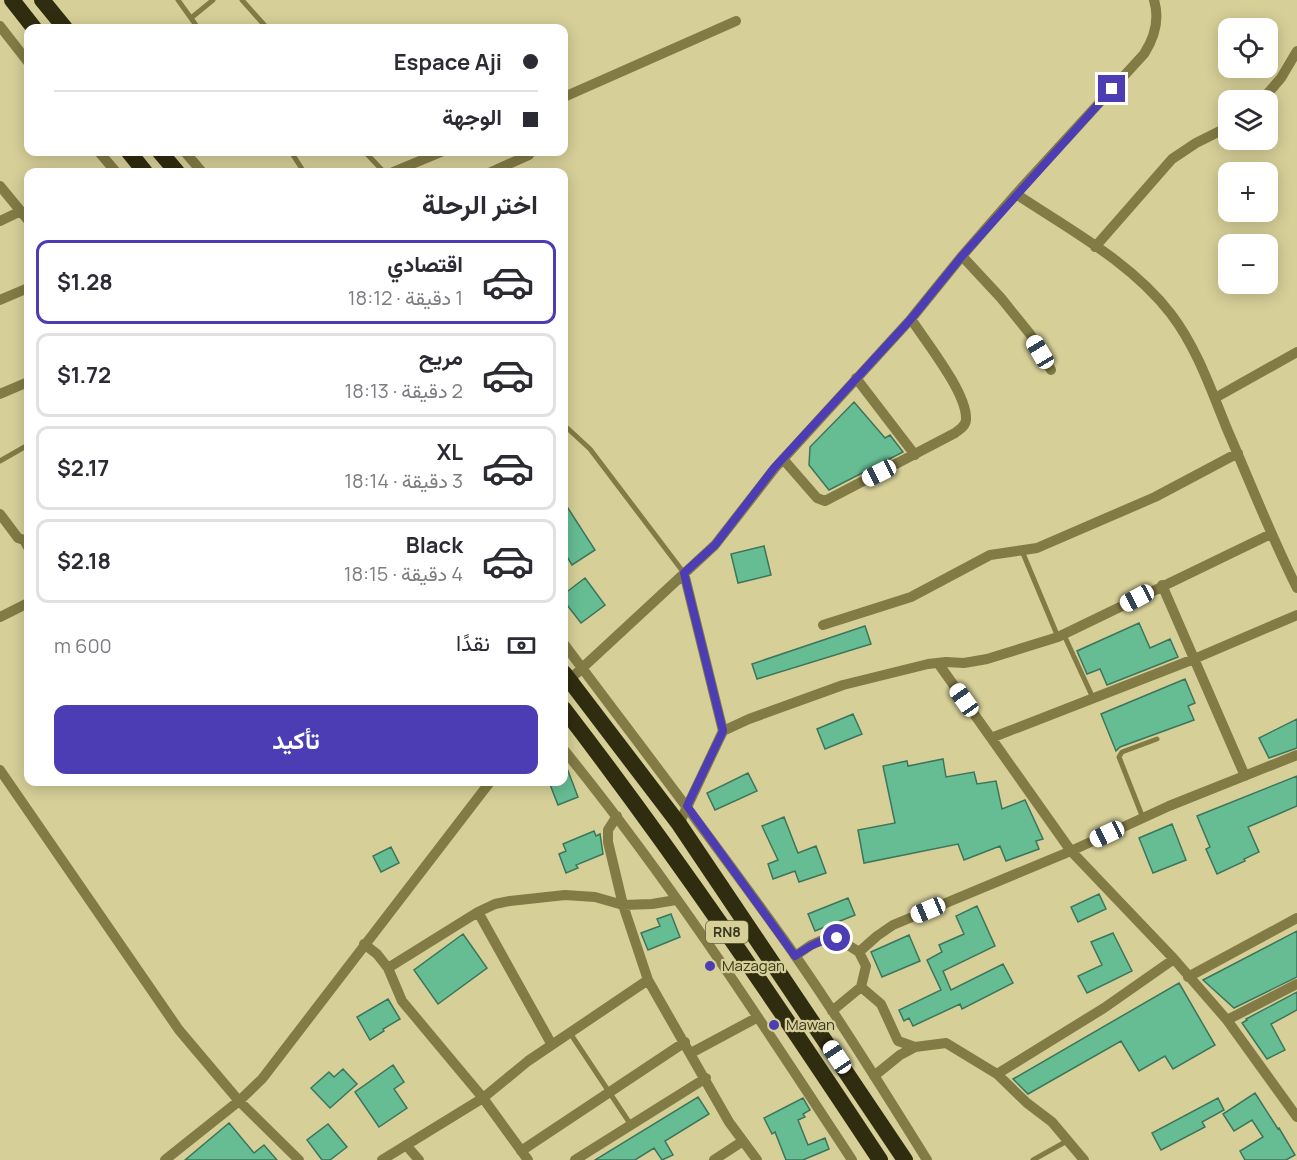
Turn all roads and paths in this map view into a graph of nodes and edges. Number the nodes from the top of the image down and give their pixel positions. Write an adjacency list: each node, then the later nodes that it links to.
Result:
1 (12, 0): 9 (highway)
2 (42, 0): 10 (highway)
3 (178, 0): 7 (lane)
4 (213, 0): 7 (lane)
5 (242, 0): 12 (lane)
6 (1154, 0): 34 (street)
7 (191, 18): 11 (lane)
8 (736, 21): 17 (street)
9 (31, 24)
10 (62, 24)
11 (195, 24)
12 (263, 24)
13 (0, 26): 15 (street)
14 (1297, 51): 16 (street)
15 (24, 57)
16 (1271, 90)
17 (568, 95)
18 (1218, 132): 38 (street)
19 (102, 156): 26 (street)
20 (132, 156): 27 (highway)
21 (163, 156): 28 (highway)
22 (188, 156): 29 (street)
23 (369, 156): 30 (lane)
24 (431, 156): 31 (street)
25 (527, 156): 32 (street)
26 (113, 168)
27 (143, 168)
28 (174, 168)
29 (199, 168)
30 (380, 168)
31 (403, 168)
32 (500, 168)
33 (0, 186): 35 (street)
34 (1016, 194): 38 (street); 39 (street)
35 (21, 211): 36 (street); 37 (street)
36 (24, 215)
37 (0, 221)
38 (1095, 247): 48 (street)
39 (962, 256): 42 (street); 44 (street)
40 (24, 290): 41 (street)
41 (0, 300)
42 (911, 319): 45 (street); 52 (street)
43 (1297, 352): 48 (street)
44 (1051, 370)
45 (856, 378): 52 (street); 53 (street)
46 (24, 384): 47 (street)
47 (0, 394)
48 (1215, 398): 51 (street)
49 (568, 429): 59 (lane)
50 (24, 447): 54 (lane)
51 (1238, 453): 56 (street); 58 (street)
52 (915, 455): 53 (street)
53 (783, 459): 59 (street)
54 (0, 461)
55 (0, 514): 57 (street)
56 (1271, 534): 60 (street); 61 (street)
57 (24, 540)
58 (1022, 551): 66 (street); 67 (lane)
59 (684, 573): 71 (street); 76 (street)
60 (1294, 573): 62 (street)
61 (1162, 585): 67 (street); 69 (street)
62 (1297, 588)
63 (24, 605): 65 (street)
64 (1297, 615): 69 (street)
65 (0, 617)
66 (823, 625)
67 (1061, 636): 70 (street); 74 (lane)
68 (568, 649): 71 (street)
69 (1194, 659): 74 (street); 82 (street)
70 (938, 663): 76 (street); 77 (street)
71 (581, 667): 72 (street); 84 (street)
72 (568, 677)
73 (568, 682): 87 (highway, RN8)
74 (1093, 698): 77 (street)
75 (568, 715): 130 (highway, RN8)
76 (723, 731): 84 (street)
77 (991, 738): 88 (street)
78 (1157, 739): 86 (lane)
79 (568, 755): 85 (street)
80 (1297, 755): 82 (street)
81 (0, 770): 115 (street)
82 (1245, 776): 86 (street)
83 (487, 786): 93 (street)
84 (687, 806): 87 (street); 95 (street)
85 (617, 816): 89 (street); 90 (street)
86 (1143, 818): 88 (street)
87 (679, 824): 131 (highway, RN8)
88 (1071, 850): 94 (street); 96 (street)
89 (676, 900): 90 (street); 103 (street)
90 (623, 905): 91 (street); 99 (street)
91 (478, 912): 97 (street); 107 (street)
92 (1297, 918): 98 (street)
93 (364, 944): 97 (street); 115 (street)
94 (859, 952): 95 (street); 101 (street)
95 (795, 956): 102 (street)
96 (1174, 959): 98 (street); 110 (street)
97 (388, 968): 114 (street)
98 (1188, 977): 104 (street)
99 (648, 980): 105 (street); 106 (street)
100 (1297, 984): 104 (street)
101 (861, 987): 102 (street); 108 (street)
102 (832, 1011): 111 (street)
103 (758, 1017): 109 (street); 129 (street)
104 (1227, 1020): 116 (street)
105 (570, 1033): 107 (street); 113 (lane)
106 (685, 1042): 109 (street); 113 (street)
107 (552, 1045): 114 (street)
108 (915, 1047): 110 (street); 111 (street)
109 (691, 1053): 112 (street)
110 (996, 1074): 118 (street)
111 (874, 1076): 132 (street)
112 (706, 1078): 117 (street); 119 (street)
113 (610, 1093): 117 (lane); 121 (street)
114 (483, 1098): 120 (street); 121 (street)
115 (239, 1101): 122 (street); 123 (street)
116 (1297, 1117)
117 (632, 1125): 126 (street)
118 (1068, 1140): 133 (lane); 134 (street)
119 (743, 1141): 127 (street); 128 (street)
120 (406, 1145): 124 (street); 125 (street)
121 (524, 1155)
122 (165, 1160)
123 (299, 1160)
124 (382, 1160)
125 (419, 1160)
126 (575, 1160)
127 (714, 1160)
128 (758, 1160)
129 (852, 1160)
130 (880, 1160)
131 (905, 1160)
132 (927, 1160)
133 (1033, 1160)
134 (1084, 1160)

